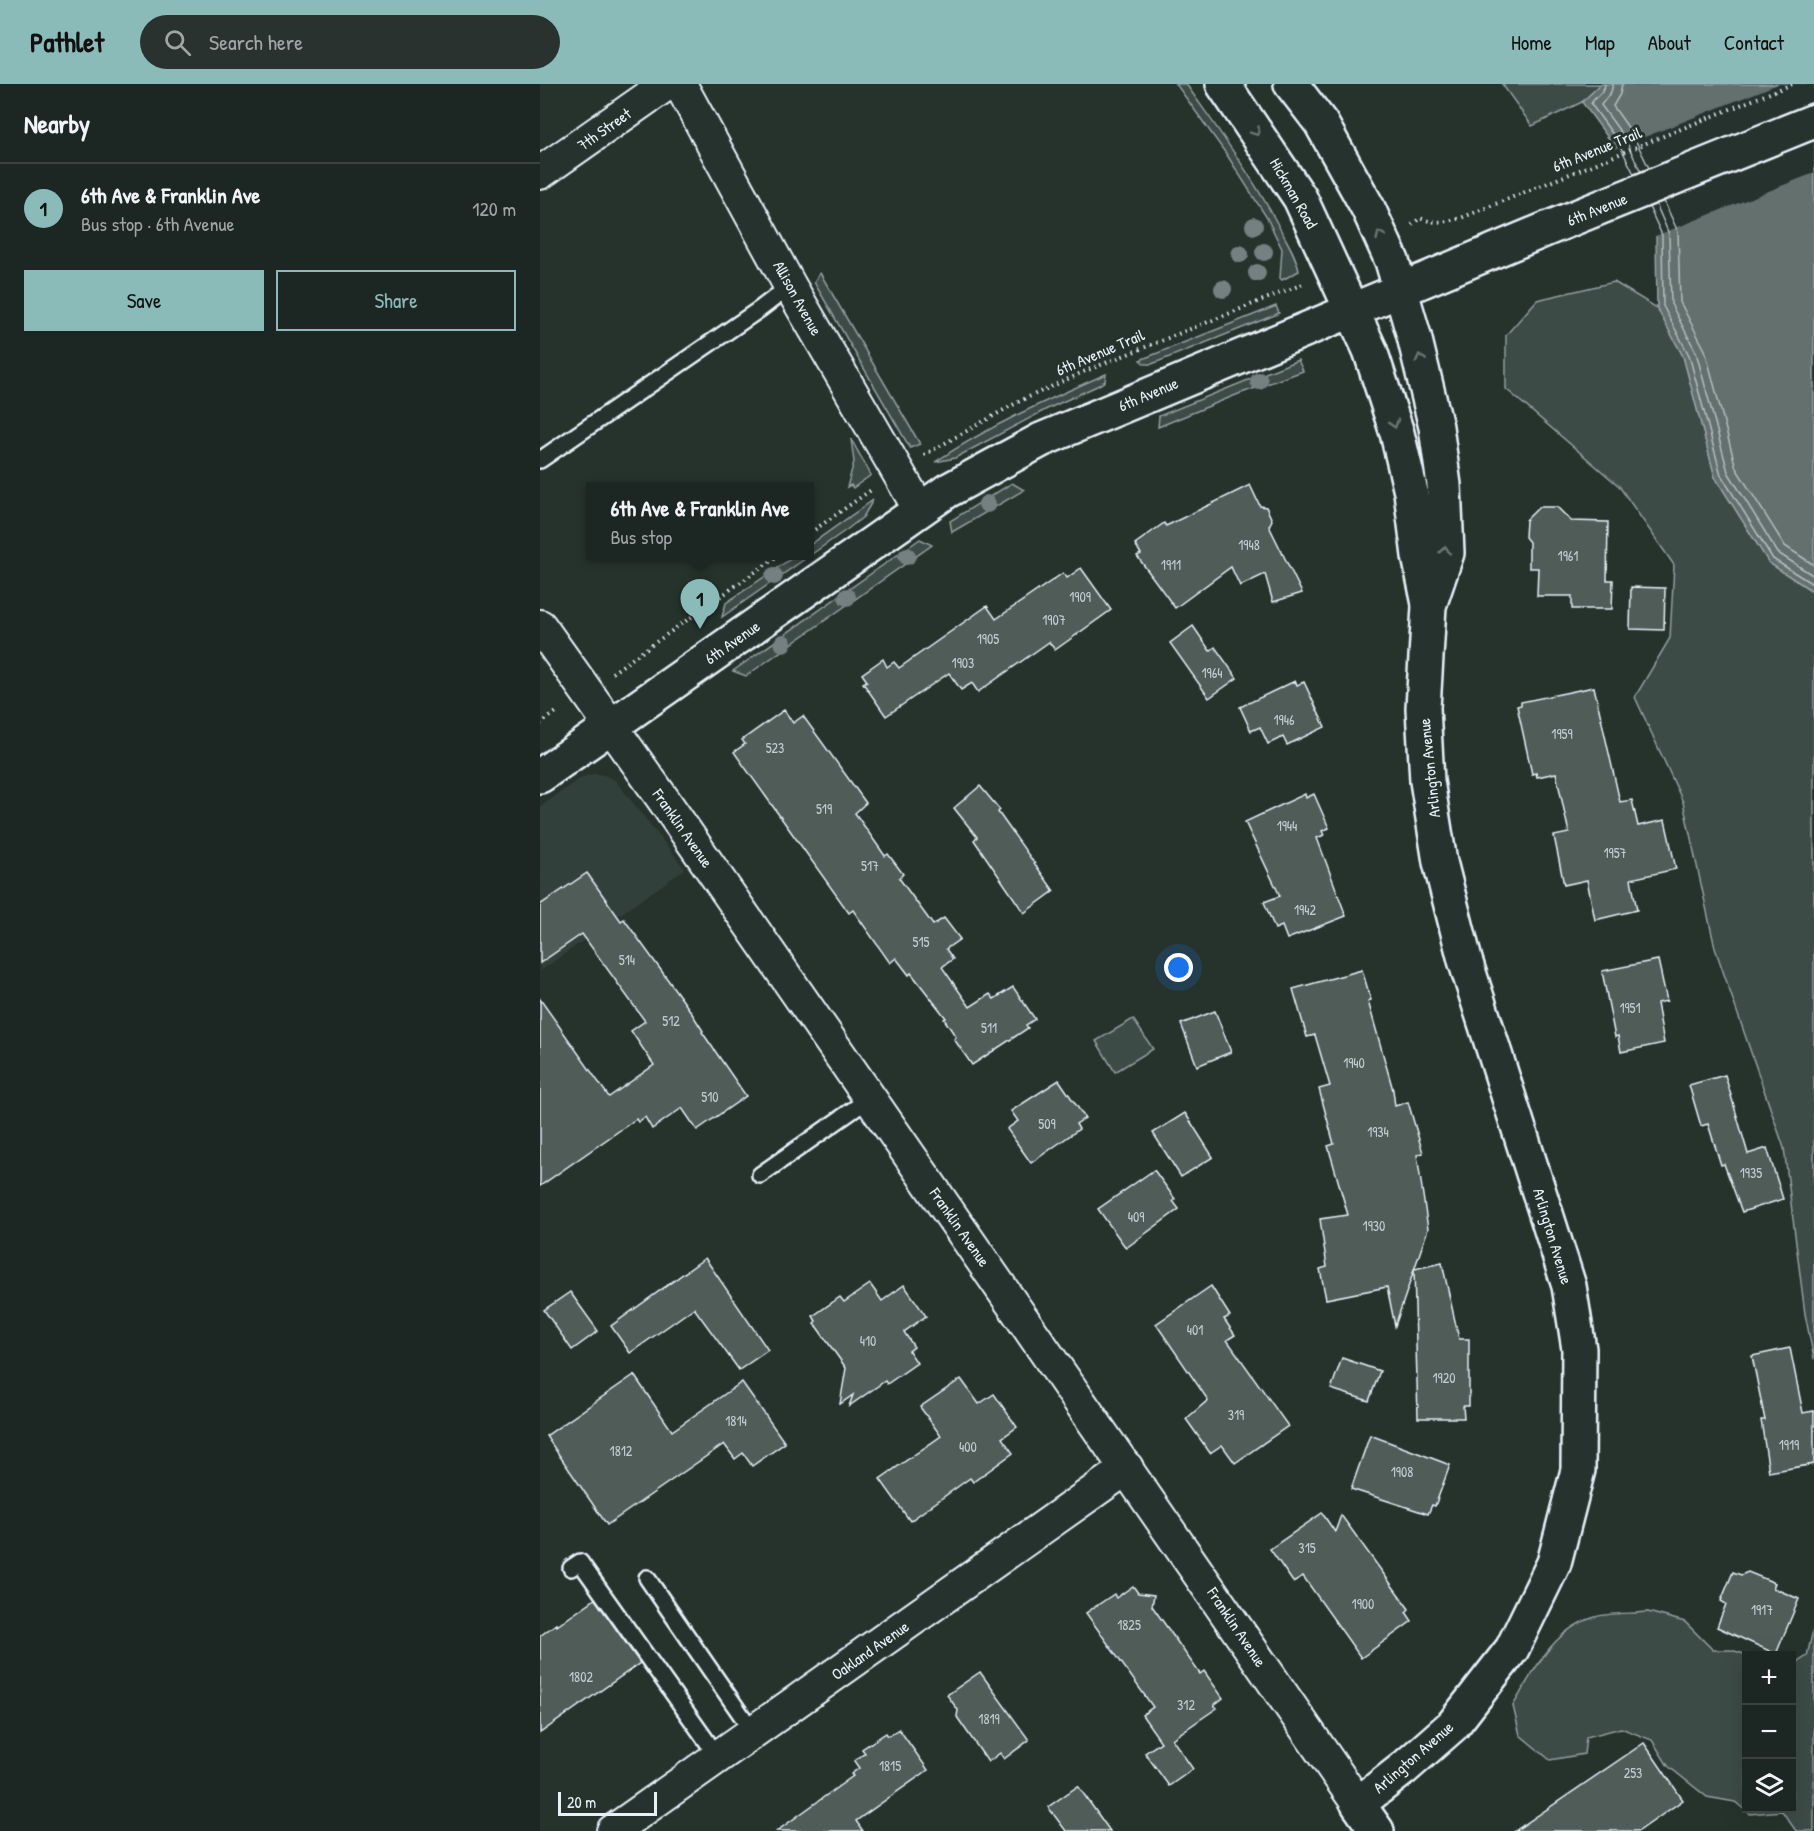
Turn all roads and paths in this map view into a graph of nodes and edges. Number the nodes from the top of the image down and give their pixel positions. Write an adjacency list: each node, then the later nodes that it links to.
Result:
1 (667, 84): 7 (street, 7th Street)
2 (680, 84): 9 (street, Allison Avenue)
3 (1222, 84): 12 (main road, Hickman Road, one-way to 12)
4 (1291, 84): 11 (main road, one-way to 4)
5 (1792, 84): 8 (path, 6th Avenue Trail)
6 (1814, 121): 11 (main road, 6th Avenue)
7 (540, 173)
8 (1412, 225)
9 (790, 286): 14 (lane); 16 (street, Allison Avenue)
10 (1298, 286): 13 (path, 6th Avenue Trail)
11 (1401, 290): 12 (main road, 6th Avenue); 19 (main road, Arlington Avenue, one-way to 11)
12 (1353, 309): 16 (main road, 6th Avenue); 19 (main road, Arlington Avenue, one-way to 19)
13 (920, 458)
14 (540, 460)
15 (874, 488): 17 (path)
16 (920, 510): 24 (main road, 6th Avenue)
17 (814, 530)
18 (771, 560): 21 (path)
19 (1429, 606): 33 (main road, Arlington Avenue)
20 (540, 626): 24 (street, Franklin Avenue)
21 (608, 675)
22 (562, 708): 23 (path)
23 (540, 724)
24 (612, 726): 25 (main road, 6th Avenue); 26 (street, Franklin Avenue)
25 (540, 776)
26 (870, 1098): 27 (lane); 28 (street, Franklin Avenue)
27 (760, 1175)
28 (1127, 1468): 31 (street, Oakland Avenue); 33 (street, Franklin Avenue)
29 (571, 1568): 32 (lane)
30 (647, 1578): 31 (lane)
31 (753, 1732): 32 (street, Oakland Avenue)
32 (718, 1757): 34 (street, Oakland Avenue)
33 (1358, 1804): 35 (main road, Franklin Avenue)
34 (613, 1831)
35 (1377, 1831)

